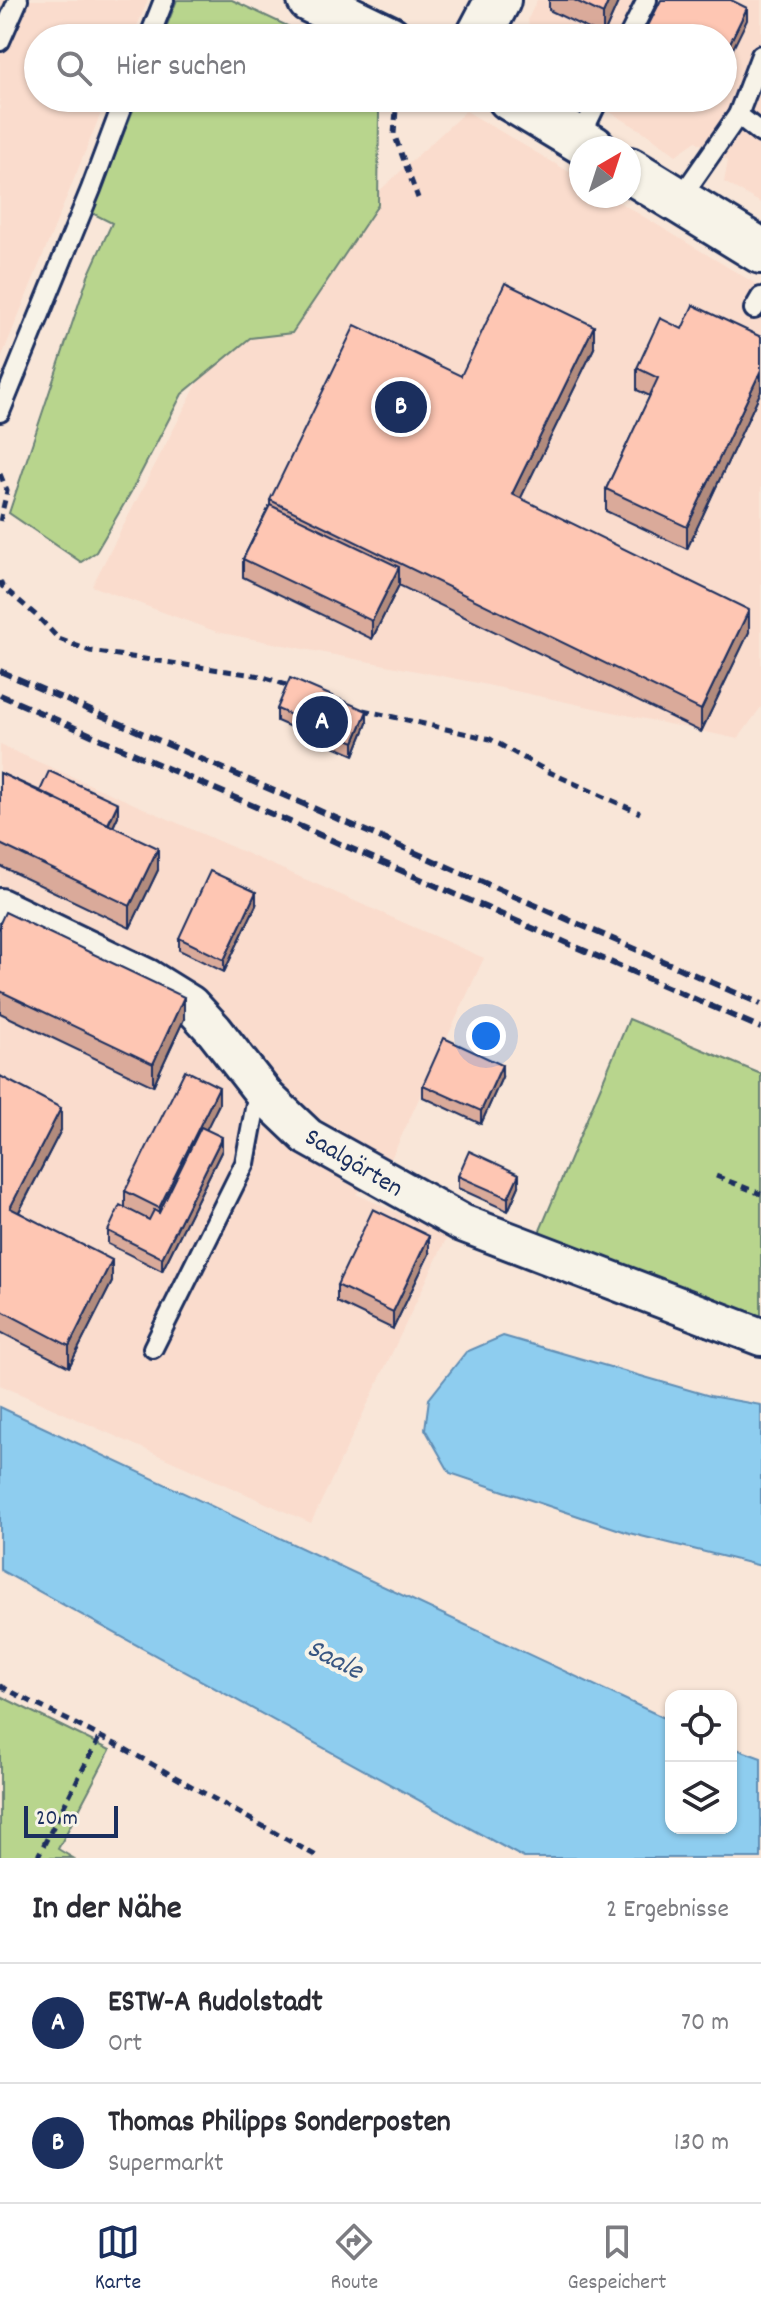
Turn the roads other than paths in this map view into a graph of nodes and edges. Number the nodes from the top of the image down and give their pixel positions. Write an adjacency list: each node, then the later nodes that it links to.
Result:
1 (18, 0): 10 (lane)
2 (164, 0): 6 (lane)
3 (310, 0): 7 (street)
4 (498, 0): 8 (street)
5 (647, 0): 9 (lane)
6 (155, 24)
7 (371, 24)
8 (485, 24)
9 (635, 24)
10 (0, 41)
11 (761, 55): 15 (lane)
12 (120, 112): 22 (lane)
13 (533, 112): 17 (street)
14 (595, 112): 18 (lane)
15 (738, 115): 16 (lane); 20 (lane)
16 (761, 133)
17 (573, 136)
18 (588, 136)
19 (641, 177): 20 (street)
20 (679, 200): 21 (street)
21 (761, 251)
22 (0, 412)
23 (0, 907): 24 (street, Saalgärten)
24 (259, 1087): 25 (street, Saalgärten); 26 (lane)
25 (761, 1337)
26 (153, 1348)

